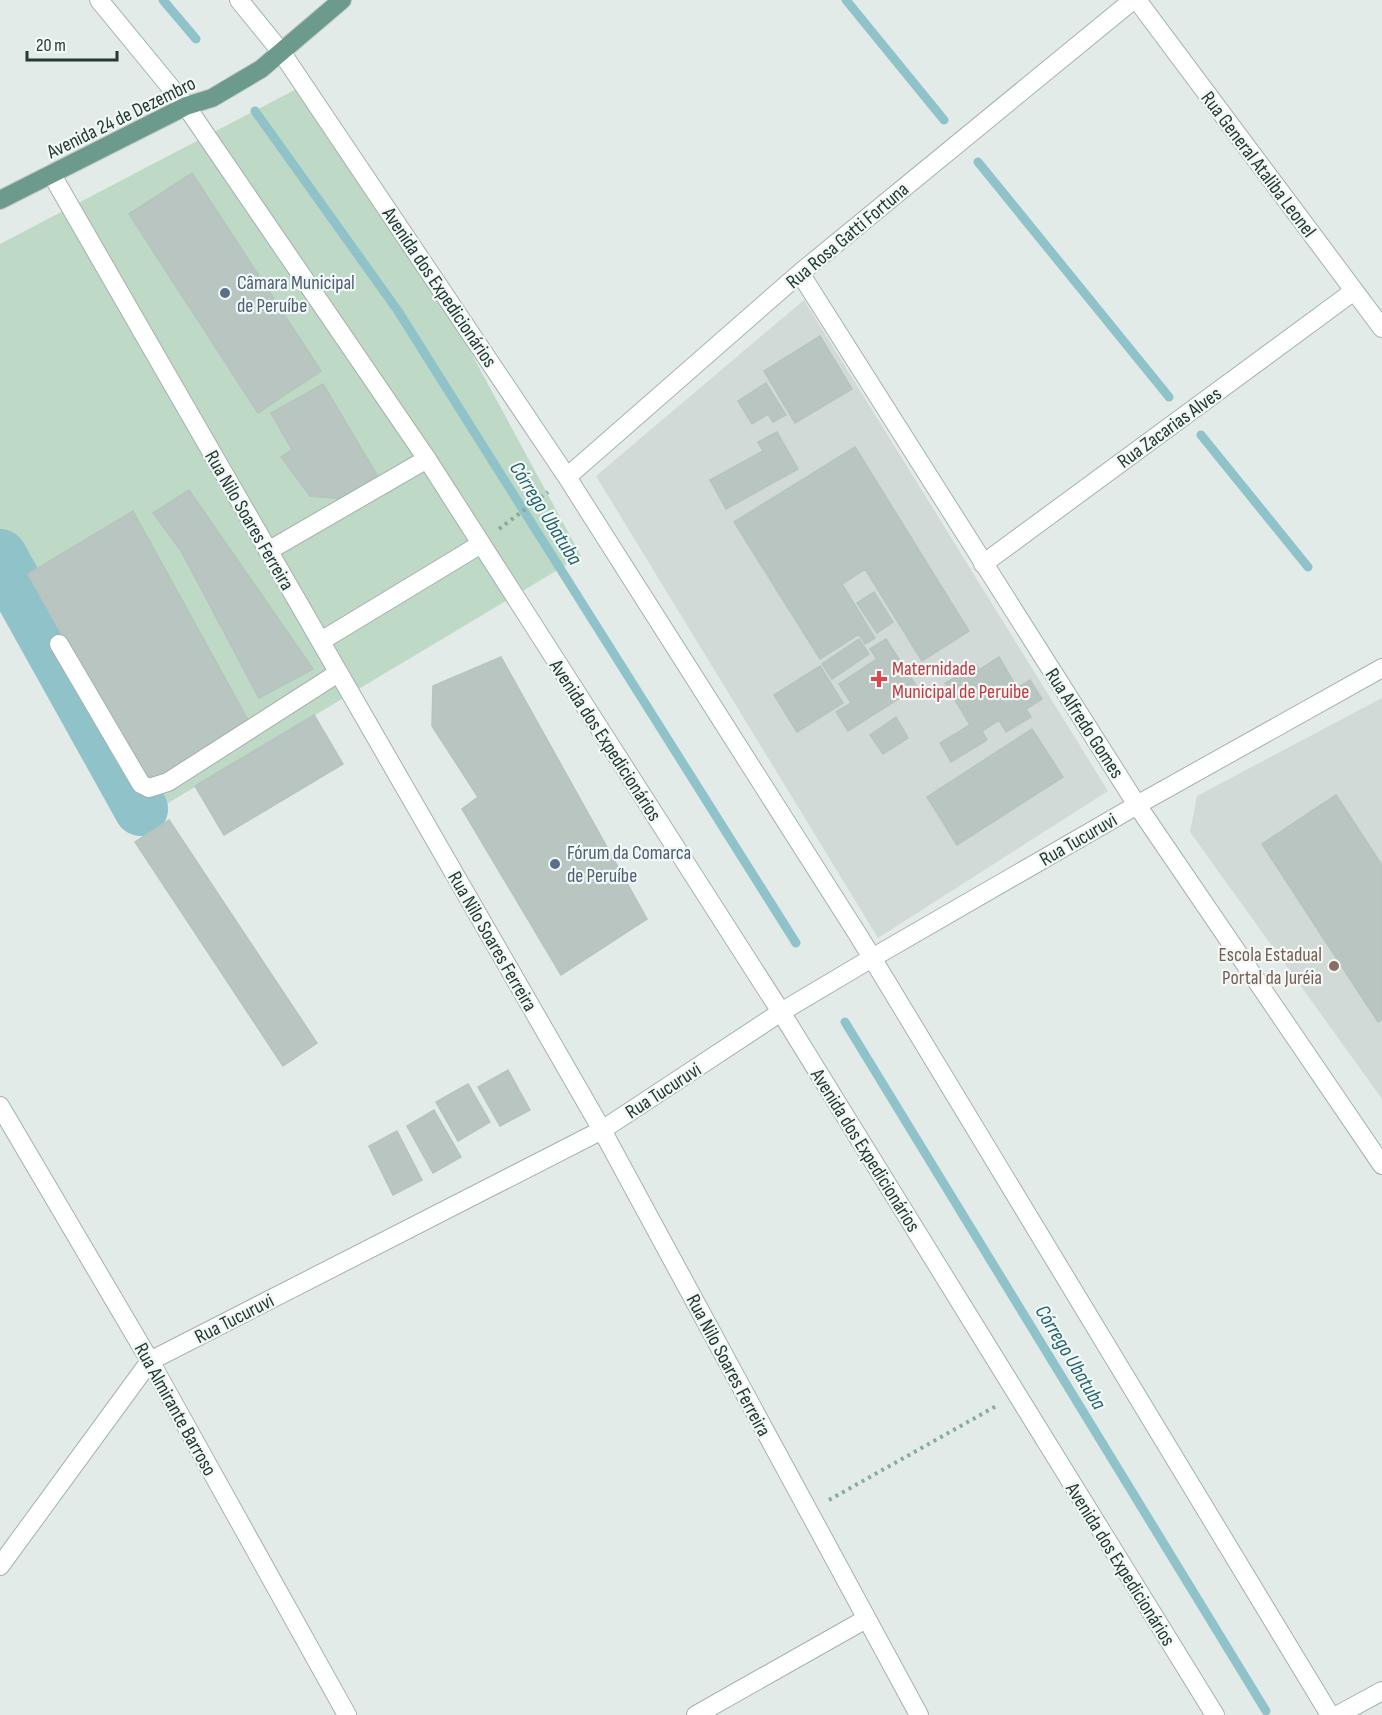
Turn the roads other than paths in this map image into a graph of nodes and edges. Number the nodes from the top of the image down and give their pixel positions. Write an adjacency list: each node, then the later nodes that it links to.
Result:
1 (99, 0): 6 (street, Avenida dos Expedicionários)
2 (239, 0): 5 (street, Avenida dos Expedicionários)
3 (342, 0): 5 (main road, Avenida 24 de Dezembro)
4 (1135, 0): 9 (street, Rua Rosa Gatti Fortuna); 10 (street, Rua General Ataliba Leonel)
5 (282, 53): 6 (main road, Avenida 24 de Dezembro); 13 (street, Avenida dos Expedicionários)
6 (186, 106): 7 (main road, Avenida 24 de Dezembro); 12 (street, Avenida dos Expedicionários)
7 (52, 175): 8 (main road, Avenida 24 de Dezembro); 15 (street, Rua Nilo Soares Ferreira)
8 (0, 200)
9 (800, 273): 13 (street, Rua Rosa Gatti Fortuna); 16 (street, Rua Alfredo Gomes)
10 (1354, 291): 11 (street, Rua General Ataliba Leonel); 16 (street, Rua Zacarias Alves)
11 (1382, 328)
12 (427, 459): 14 (street, Avenida dos Expedicionários); 15 (street)
13 (560, 483): 22 (street, Avenida dos Expedicionários)
14 (481, 544): 17 (street); 23 (street, Avenida dos Expedicionários)
15 (268, 551): 17 (street, Rua Nilo Soares Ferreira)
16 (983, 564): 21 (street, Rua Alfredo Gomes)
17 (321, 641): 20 (street, Rua Nilo Soares Ferreira)
18 (59, 644): 20 (street)
19 (1382, 668): 21 (street, Rua Tucuruvi)
20 (338, 673): 25 (street, Rua Nilo Soares Ferreira)
21 (1137, 805): 22 (street, Rua Tucuruvi); 26 (street, Rua Alfredo Gomes)
22 (872, 958): 23 (street, Rua Tucuruvi); 35 (street, Avenida dos Expedicionários)
23 (781, 1012): 25 (street, Rua Tucuruvi); 34 (street, Avenida dos Expedicionários)
24 (0, 1106): 27 (street, Rua Almirante Barroso)
25 (602, 1130): 27 (street, Rua Tucuruvi); 29 (street, Rua Nilo Soares Ferreira)
26 (1382, 1165)
27 (150, 1361): 28 (street, Rua Tucuruvi); 31 (street, Rua Almirante Barroso)
28 (0, 1566)
29 (866, 1619): 32 (street); 33 (street, Rua Nilo Soares Ferreira)
30 (1382, 1691): 36 (street)
31 (348, 1715)
32 (696, 1715)
33 (919, 1715)
34 (1215, 1715)
35 (1330, 1715)
36 (1338, 1715)

